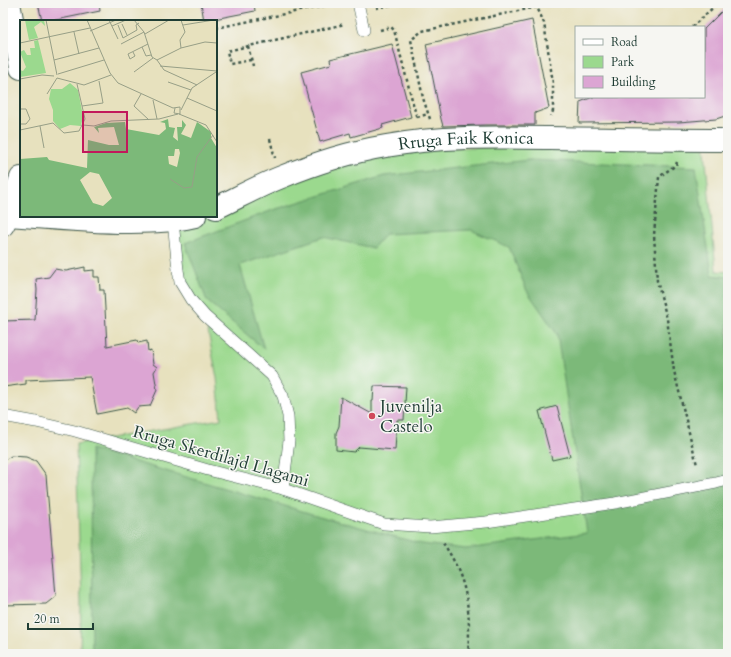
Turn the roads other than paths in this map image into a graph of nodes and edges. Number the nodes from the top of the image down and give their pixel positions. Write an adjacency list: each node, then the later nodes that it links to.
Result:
1 (9, 3): 2 (street)
2 (20, 63)
3 (728, 140): 5 (street, Rruga Faik Konica)
4 (20, 181): 7 (street)
5 (217, 207)
6 (190, 217): 8 (street)
7 (6, 220): 8 (street)
8 (173, 220): 11 (lane)
9 (3, 416): 11 (lane, Rruga Skerdilajd Llagami)
10 (728, 480): 11 (lane, Rruga Skerdilajd Llagami)
11 (283, 489)

